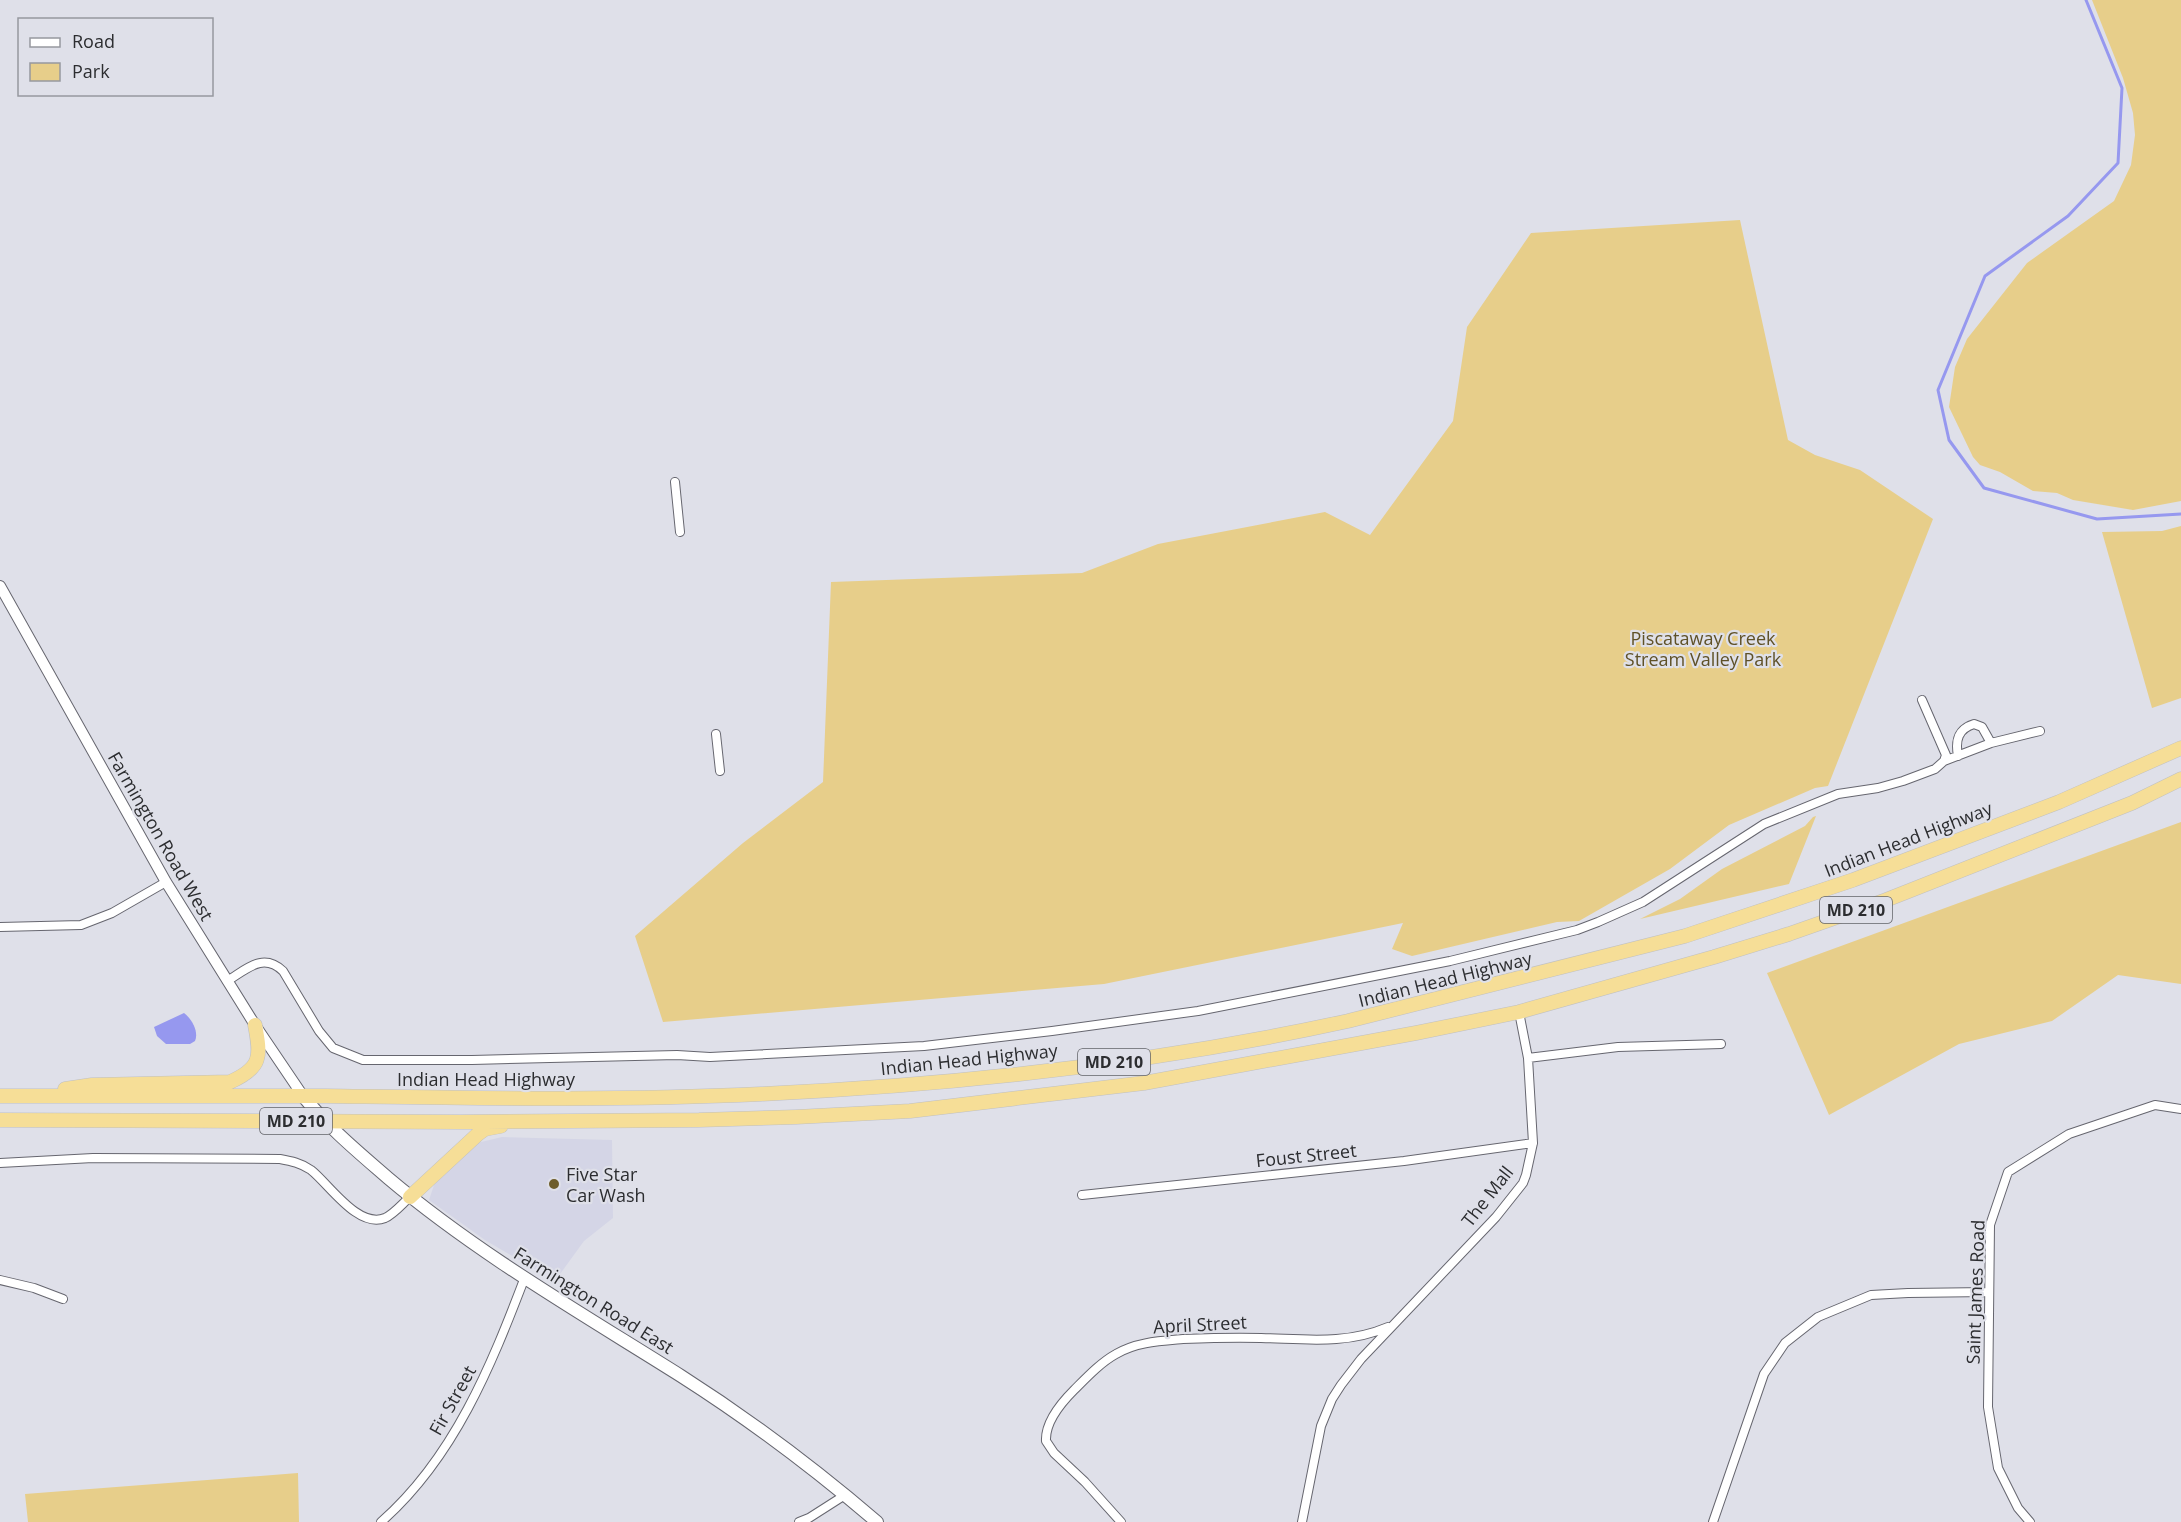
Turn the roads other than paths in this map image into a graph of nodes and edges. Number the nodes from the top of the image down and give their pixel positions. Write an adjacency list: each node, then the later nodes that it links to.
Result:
1 (675, 482): 2 (street)
2 (680, 532)
3 (0, 586): 13 (street, Farmington Road West)
4 (1922, 700): 10 (street)
5 (2040, 731): 7 (street)
6 (716, 734): 11 (street)
7 (1991, 743): 9 (street); 9 (street)
8 (2181, 748): 21 (highway, Indian Head Highway / MD 210)
9 (1958, 756): 10 (street)
10 (1944, 761): 15 (street)
11 (720, 771)
12 (2181, 779): 16 (highway, MD 210)
13 (166, 882): 14 (street); 15 (street, Farmington Road West)
14 (0, 927)
15 (227, 981): 17 (street, Farmington Road West)
16 (1520, 1012): 19 (street, The Mall); 24 (highway, MD 210)
17 (255, 1025): 20 (highway); 21 (street, Farmington Road West)
18 (1720, 1044): 19 (street)
19 (1528, 1058): 26 (street, The Mall)
20 (7, 1096): 21 (highway, Indian Head Highway / MD 210)
21 (303, 1096): 25 (main road, Farmington Road East)
22 (2181, 1109): 32 (street, Saint James Road)
23 (0, 1120): 25 (highway, MD 210)
24 (559, 1120): 25 (highway, MD 210); 29 (highway)
25 (323, 1121): 29 (main road, Farmington Road East)
26 (1533, 1143): 28 (street, Foust Street); 34 (street, The Mall)
27 (0, 1163): 29 (street)
28 (1082, 1195)
29 (410, 1197): 30 (main road, Farmington Road East)
30 (525, 1277): 35 (main road, Farmington Road East); 36 (street, Fir Street)
31 (0, 1280): 33 (street)
32 (1989, 1292): 41 (street); 42 (street, Saint James Road)
33 (63, 1299)
34 (1394, 1325): 39 (street, April Street); 40 (street, The Mall)
35 (845, 1494): 37 (street); 38 (main road, Farmington Road East)
36 (381, 1522)
37 (800, 1522)
38 (877, 1522)
39 (1121, 1522)
40 (1302, 1522)
41 (1713, 1522)
42 (2030, 1522)

